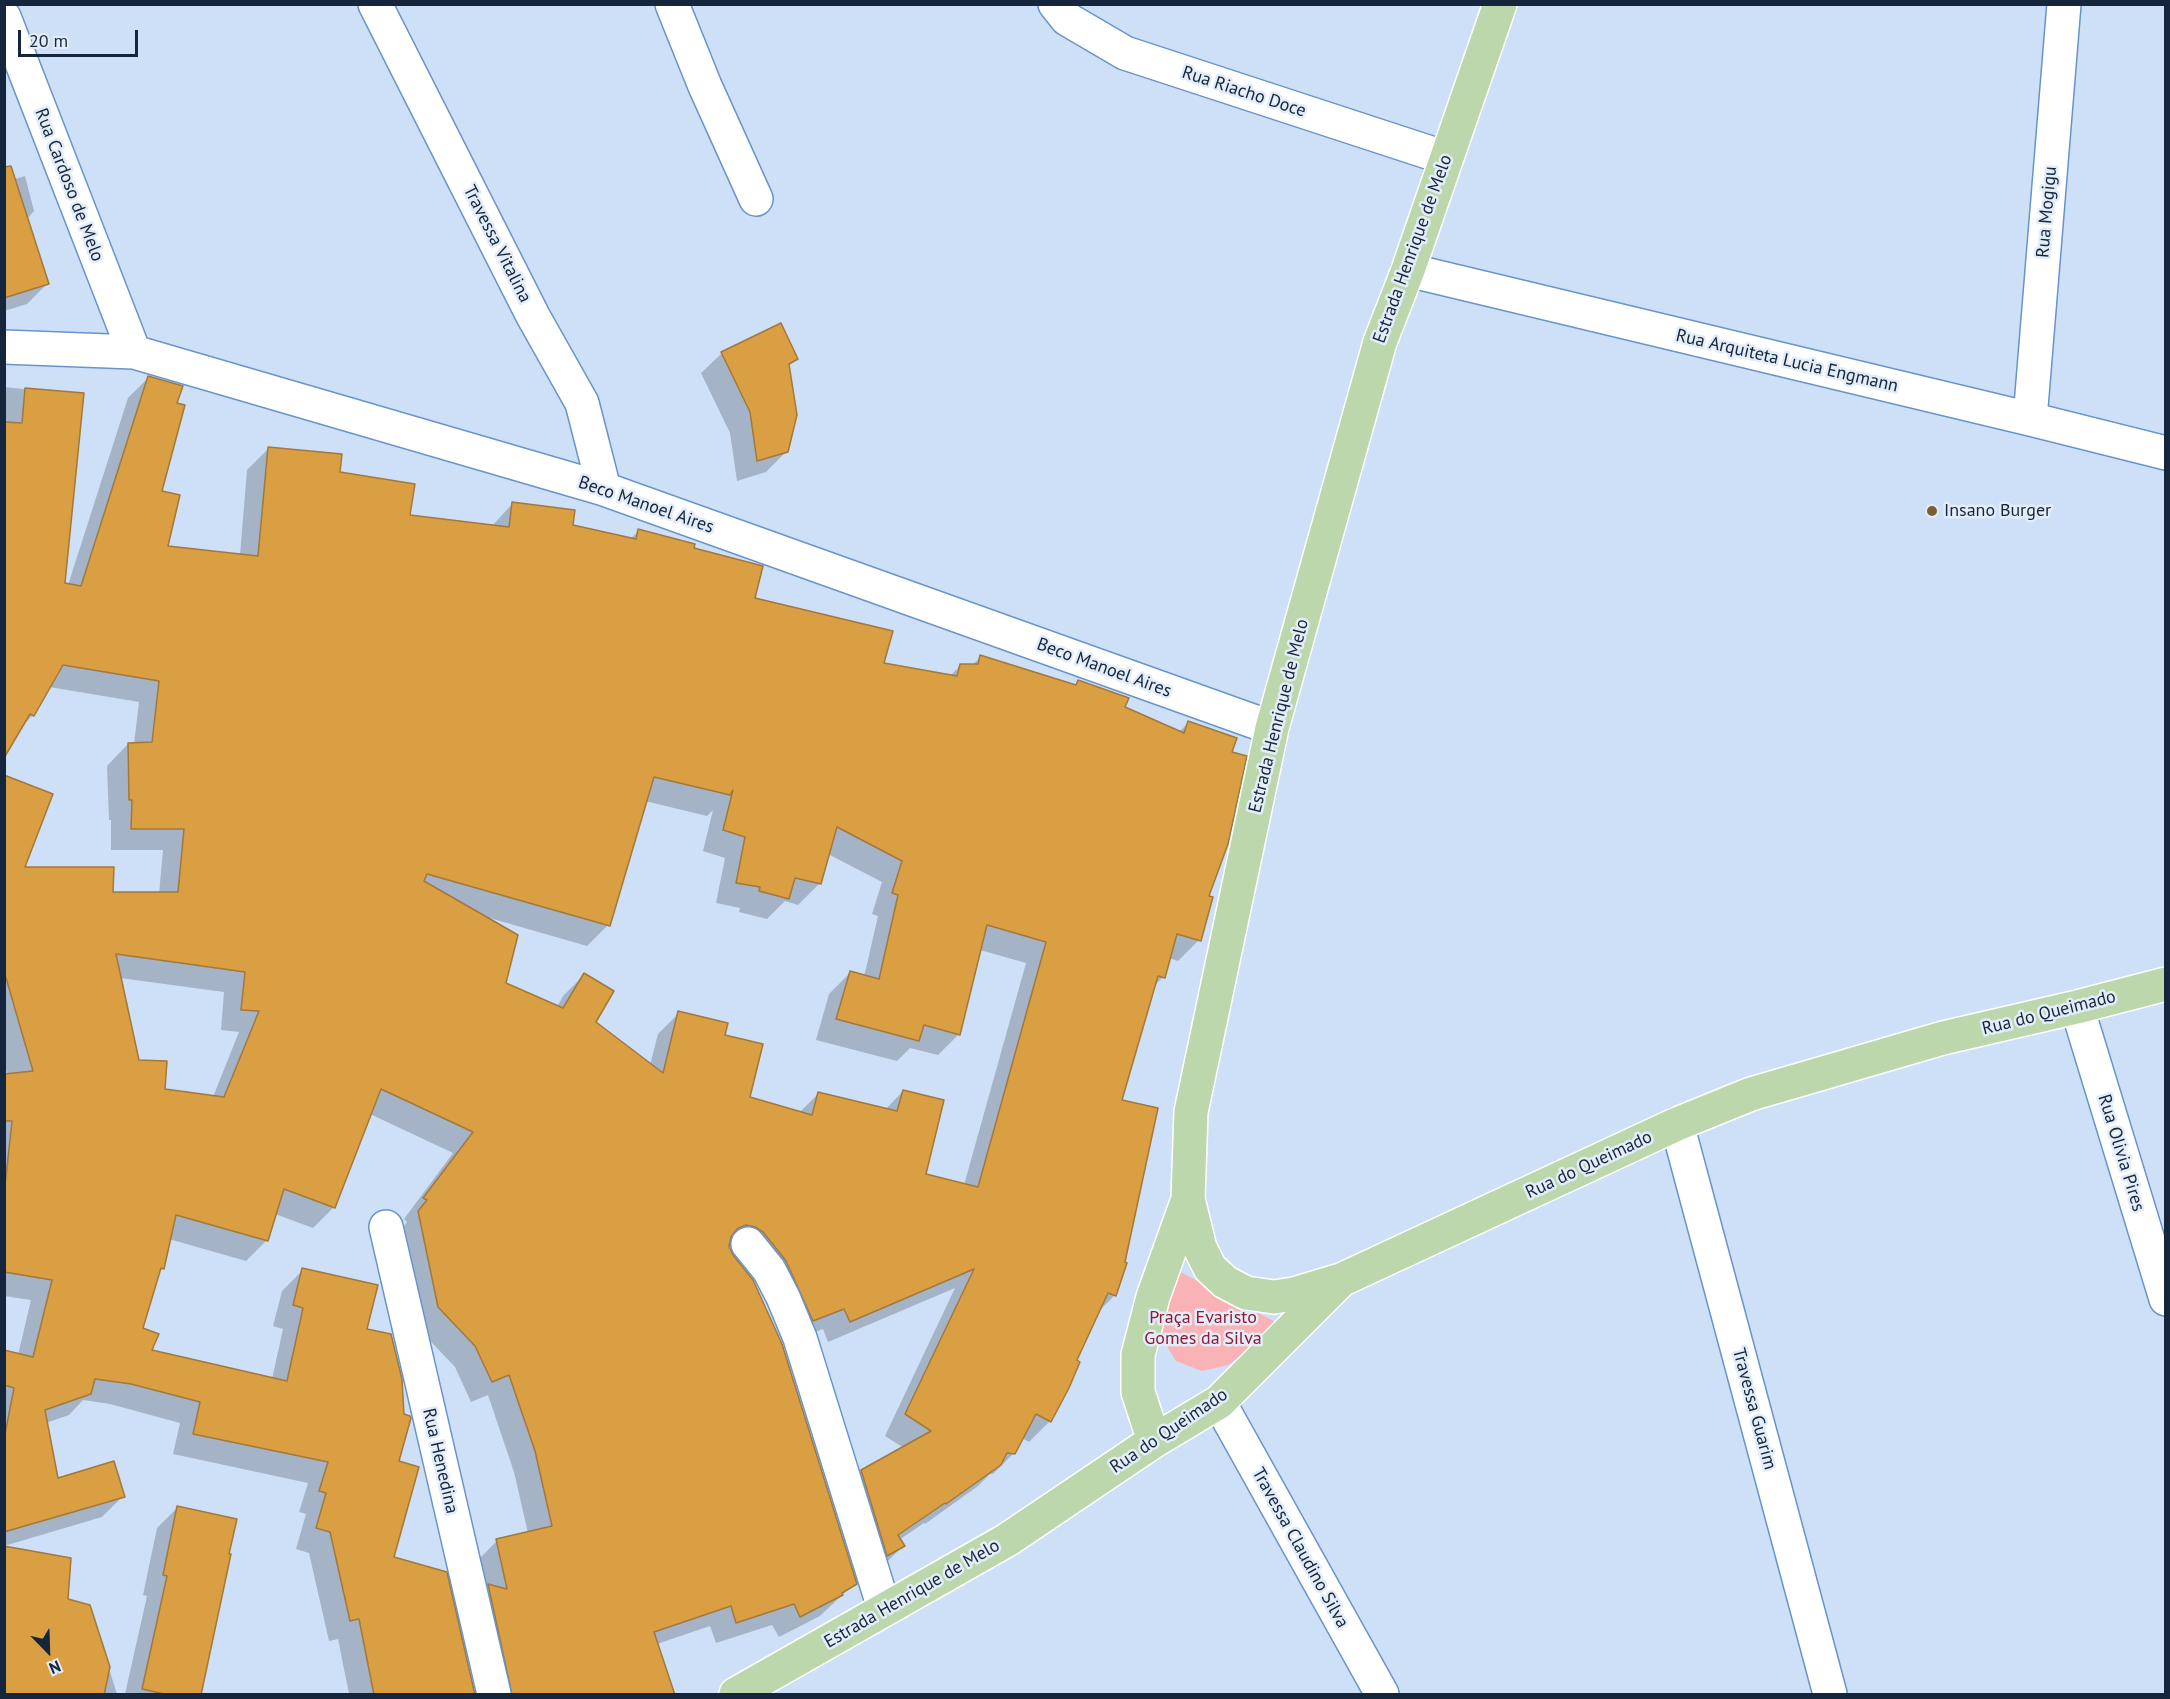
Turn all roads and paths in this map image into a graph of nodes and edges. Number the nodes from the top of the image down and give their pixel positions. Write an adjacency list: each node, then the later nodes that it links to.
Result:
1 (375, 4): 14 (street, Travessa Vitalina)
2 (672, 4): 8 (street)
3 (1054, 4): 7 (street, Rua Riacho Doce)
4 (1500, 4): 7 (main road, Estrada Henrique de Melo)
5 (2064, 4): 12 (street, Rua Mogigu)
6 (4, 17): 11 (street, Rua Cardoso de Melo)
7 (1446, 158): 9 (main road, Estrada Henrique de Melo)
8 (756, 199)
9 (1408, 270): 12 (street, Rua Arquiteta Lucia Engmann); 15 (main road, Estrada Henrique de Melo)
10 (4, 347): 11 (street, Beco Manoel Aires)
11 (134, 352): 14 (street, Beco Manoel Aires)
12 (2030, 419): 13 (street, Rua Arquiteta Lucia Engmann)
13 (2166, 453)
14 (604, 489): 15 (street, Beco Manoel Aires)
15 (1272, 728): 19 (main road, Estrada Henrique de Melo)
16 (2166, 984): 17 (main road, Rua do Queimado)
17 (2077, 1007): 18 (main road, Rua do Queimado); 23 (street, Rua Olivia Pires)
18 (1677, 1124): 22 (main road, Rua do Queimado); 31 (street, Travessa Guarim)
19 (1188, 1199): 22 (main road); 25 (main road, Estrada Henrique de Melo)
20 (386, 1227): 28 (street, Rua Henedina)
21 (748, 1244): 27 (street)
22 (1341, 1280): 24 (main road, Rua do Queimado)
23 (2166, 1299)
24 (1219, 1402): 25 (main road, Rua do Queimado); 30 (street, Travessa Claudino Silva)
25 (1154, 1441): 26 (main road, Rua do Queimado)
26 (1084, 1489): 27 (main road, Estrada Henrique de Melo)
27 (884, 1608): 29 (main road, Estrada Henrique de Melo)
28 (494, 1695)
29 (736, 1695)
30 (1382, 1695)
31 (1830, 1695)

